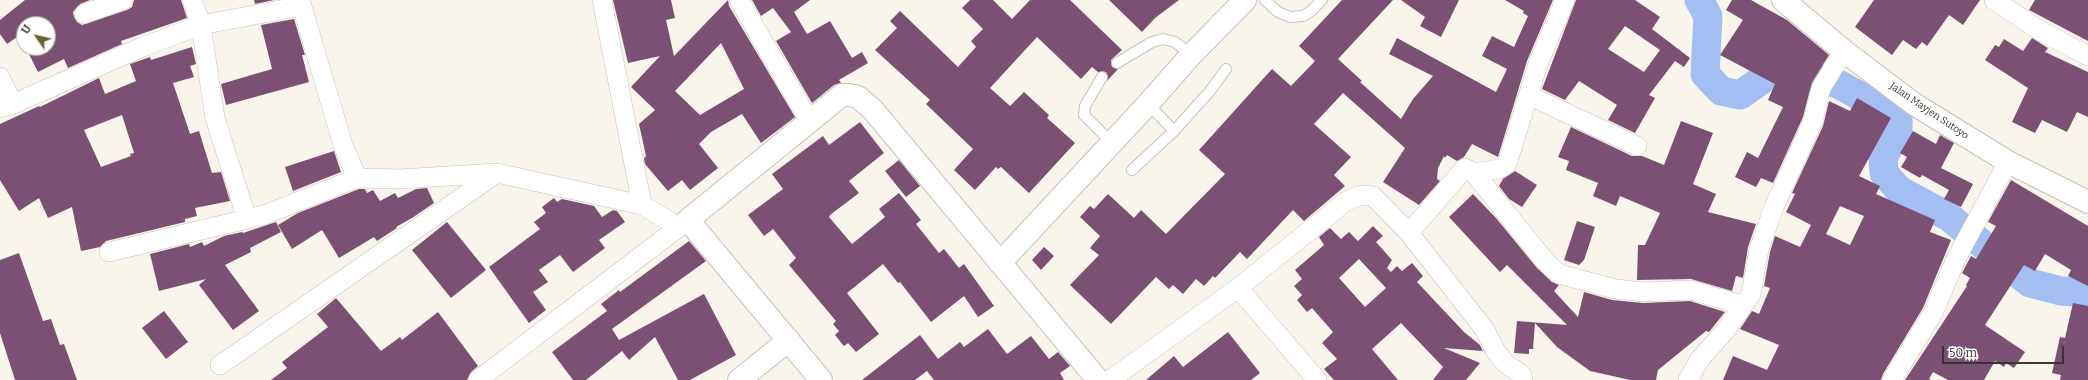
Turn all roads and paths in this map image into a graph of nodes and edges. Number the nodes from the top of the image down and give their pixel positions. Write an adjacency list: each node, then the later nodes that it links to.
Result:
1 (123, 0): 12 (street)
2 (192, 0): 13 (street)
3 (602, 0): 34 (street)
4 (739, 0): 24 (street)
5 (1244, 0): 15 (street)
6 (1265, 0): 7 (lane)
7 (1322, 0)
8 (1565, 0): 21 (street)
9 (1994, 0): 16 (street)
10 (301, 3): 13 (street); 32 (street)
11 (1796, 4): 14 (street, Jalan Mayjen Sutoyo)
12 (84, 14)
13 (201, 25): 23 (street); 35 (street)
14 (1844, 52): 28 (street, Jalan Mayjen Sutoyo); 41 (street)
15 (1191, 55): 17 (lane); 22 (street)
16 (2088, 56)
17 (1117, 63)
18 (1226, 69): 25 (lane)
19 (0, 77): 23 (street)
20 (1102, 77): 26 (lane)
21 (1530, 96): 27 (street); 31 (street)
22 (1148, 104): 25 (lane); 26 (street)
23 (6, 106)
24 (810, 122): 36 (street); 39 (street)
25 (1174, 131): 29 (lane)
26 (1112, 143): 39 (street)
27 (1637, 146)
28 (2008, 162): 33 (street, Jalan Mayjen Sutoyo); 52 (street)
29 (1132, 170)
30 (497, 173): 32 (street); 34 (street); 43 (street)
31 (1474, 173): 37 (street); 41 (street)
32 (357, 178): 35 (street)
33 (2088, 202)
34 (642, 205): 36 (street)
35 (247, 219): 38 (street)
36 (683, 224): 42 (street); 44 (street)
37 (1409, 233): 40 (street); 50 (street)
38 (109, 252)
39 (1000, 263): 47 (street)
40 (1238, 288): 48 (street); 49 (street)
41 (1742, 304): 51 (street)
42 (789, 340): 45 (street); 46 (street)
43 (220, 365)
44 (478, 380)
45 (739, 380)
46 (821, 380)
47 (1098, 380)
48 (1110, 380)
49 (1317, 380)
50 (1523, 380)
51 (1688, 380)
52 (1892, 380)

